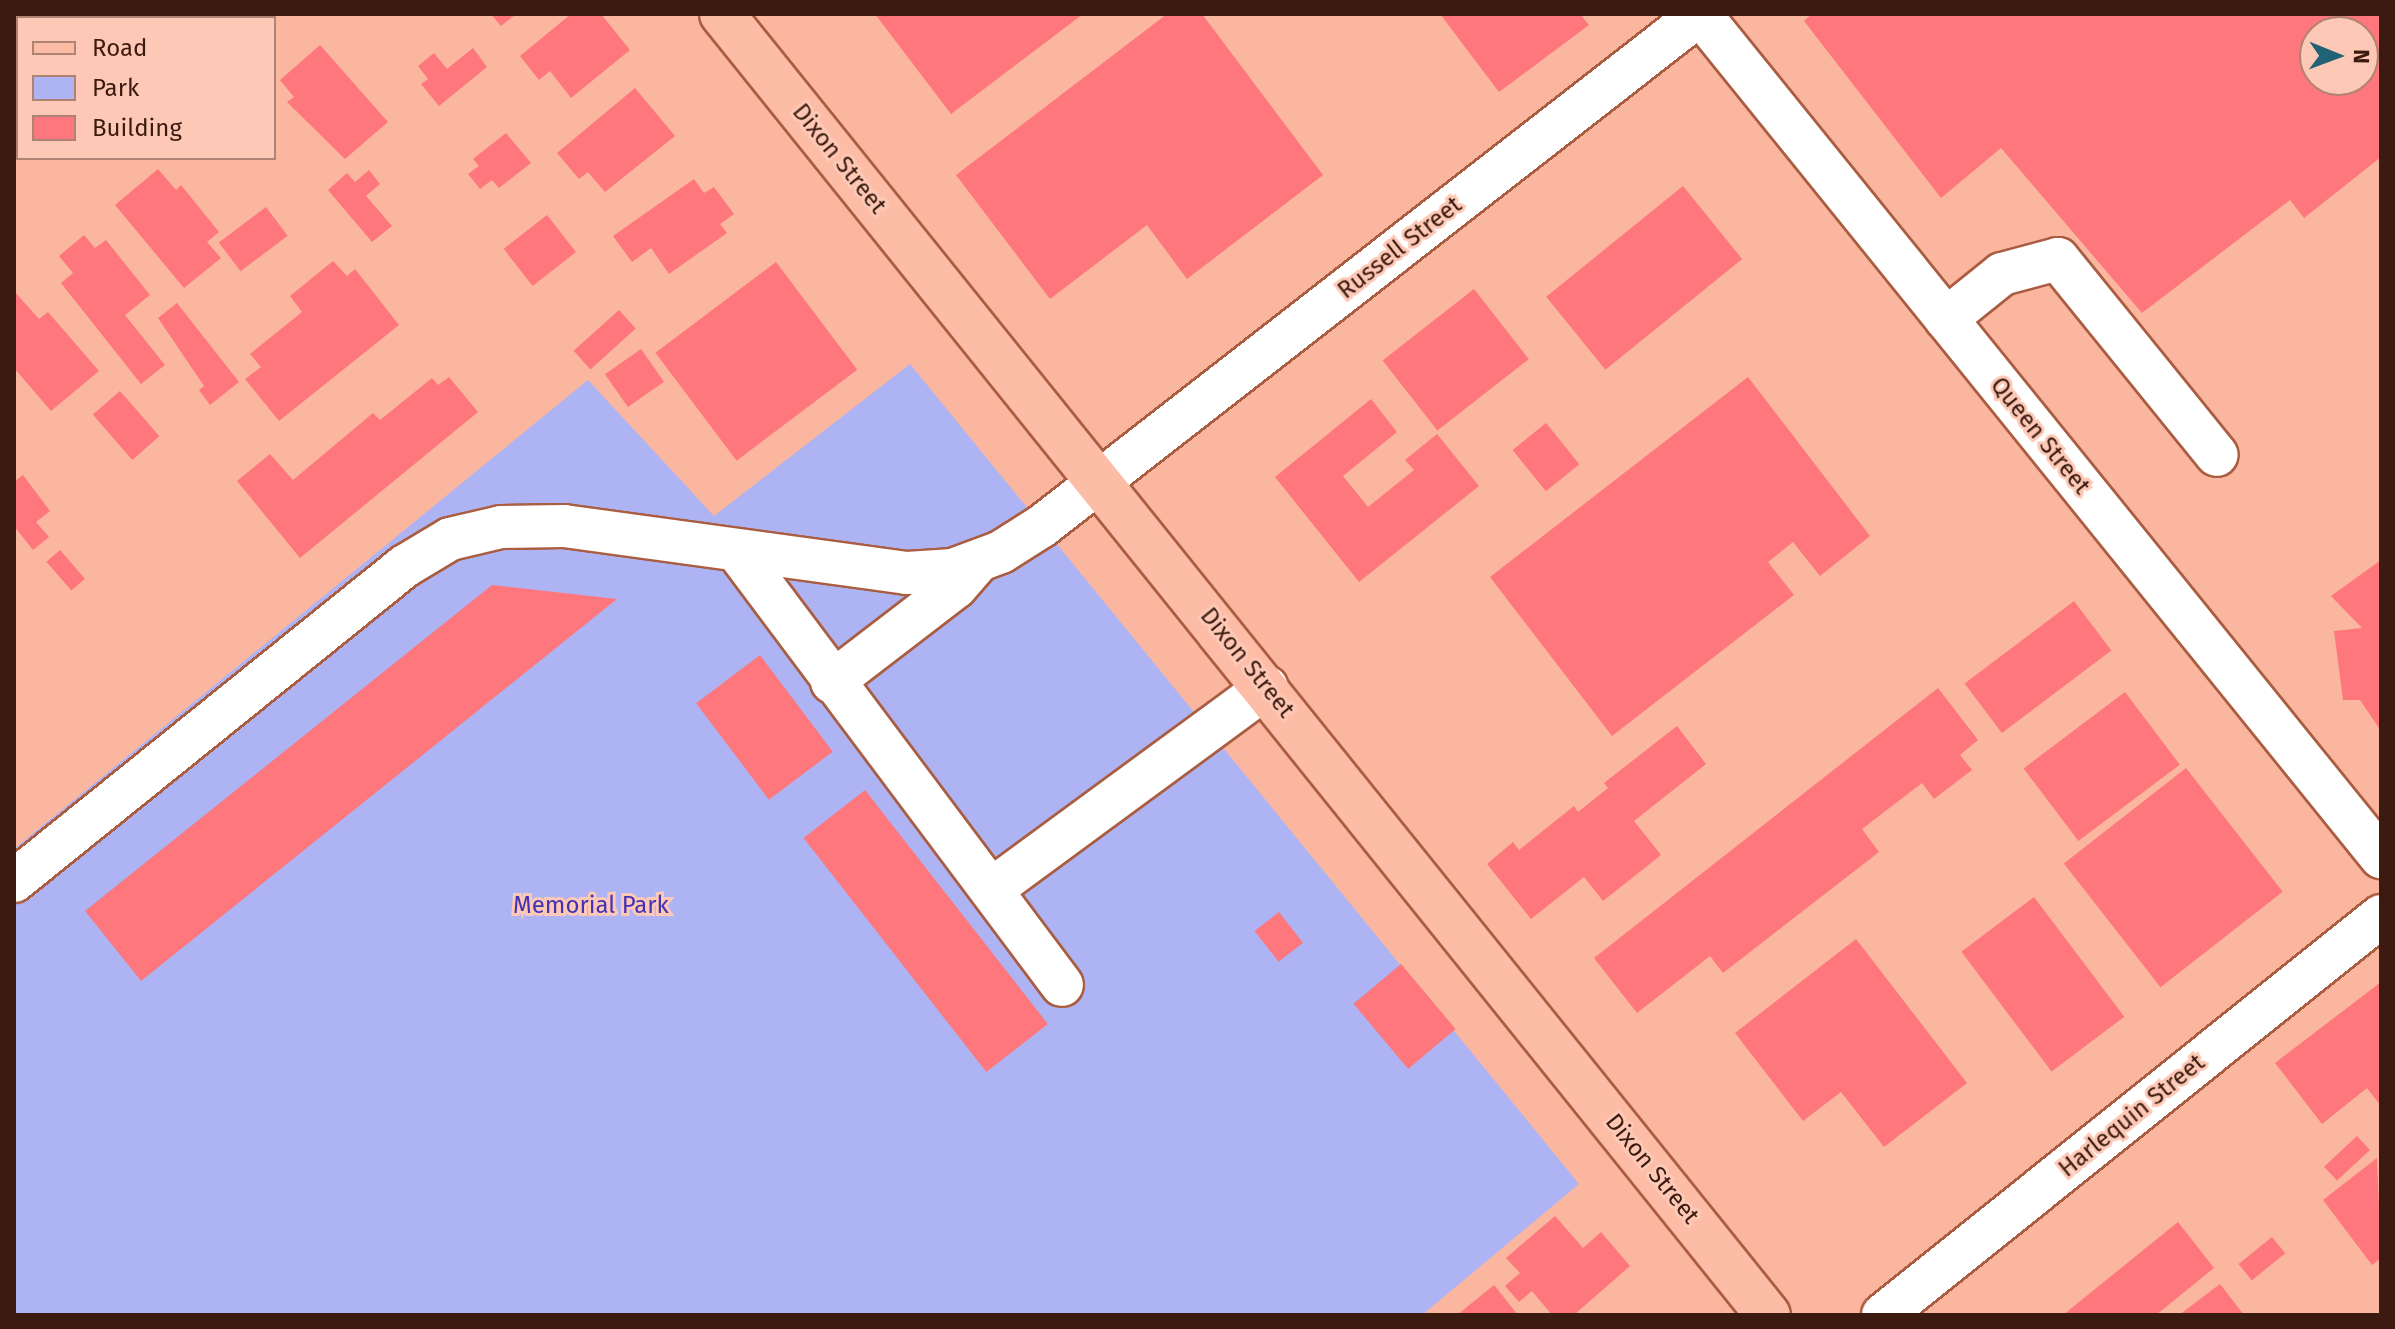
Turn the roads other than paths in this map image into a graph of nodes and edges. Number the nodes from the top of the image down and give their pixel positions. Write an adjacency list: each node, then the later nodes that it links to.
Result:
1 (722, 14): 5 (main road, Dixon Street)
2 (1700, 14): 3 (street, Queen Street); 5 (street, Russell Street)
3 (1946, 319): 4 (street); 10 (street, Queen Street)
4 (2217, 455)
5 (1100, 480): 7 (street, Russell Street); 9 (main road, Dixon Street)
6 (737, 551): 7 (street); 8 (street); 11 (street)
7 (979, 561): 8 (street)
8 (832, 682): 12 (street)
9 (1267, 687): 12 (street); 15 (main road, Dixon Street)
10 (2381, 857)
11 (14, 881)
12 (992, 889): 14 (street)
13 (2381, 916): 16 (street, Harlequin Street)
14 (1062, 985)
15 (1768, 1315)
16 (1883, 1315)

